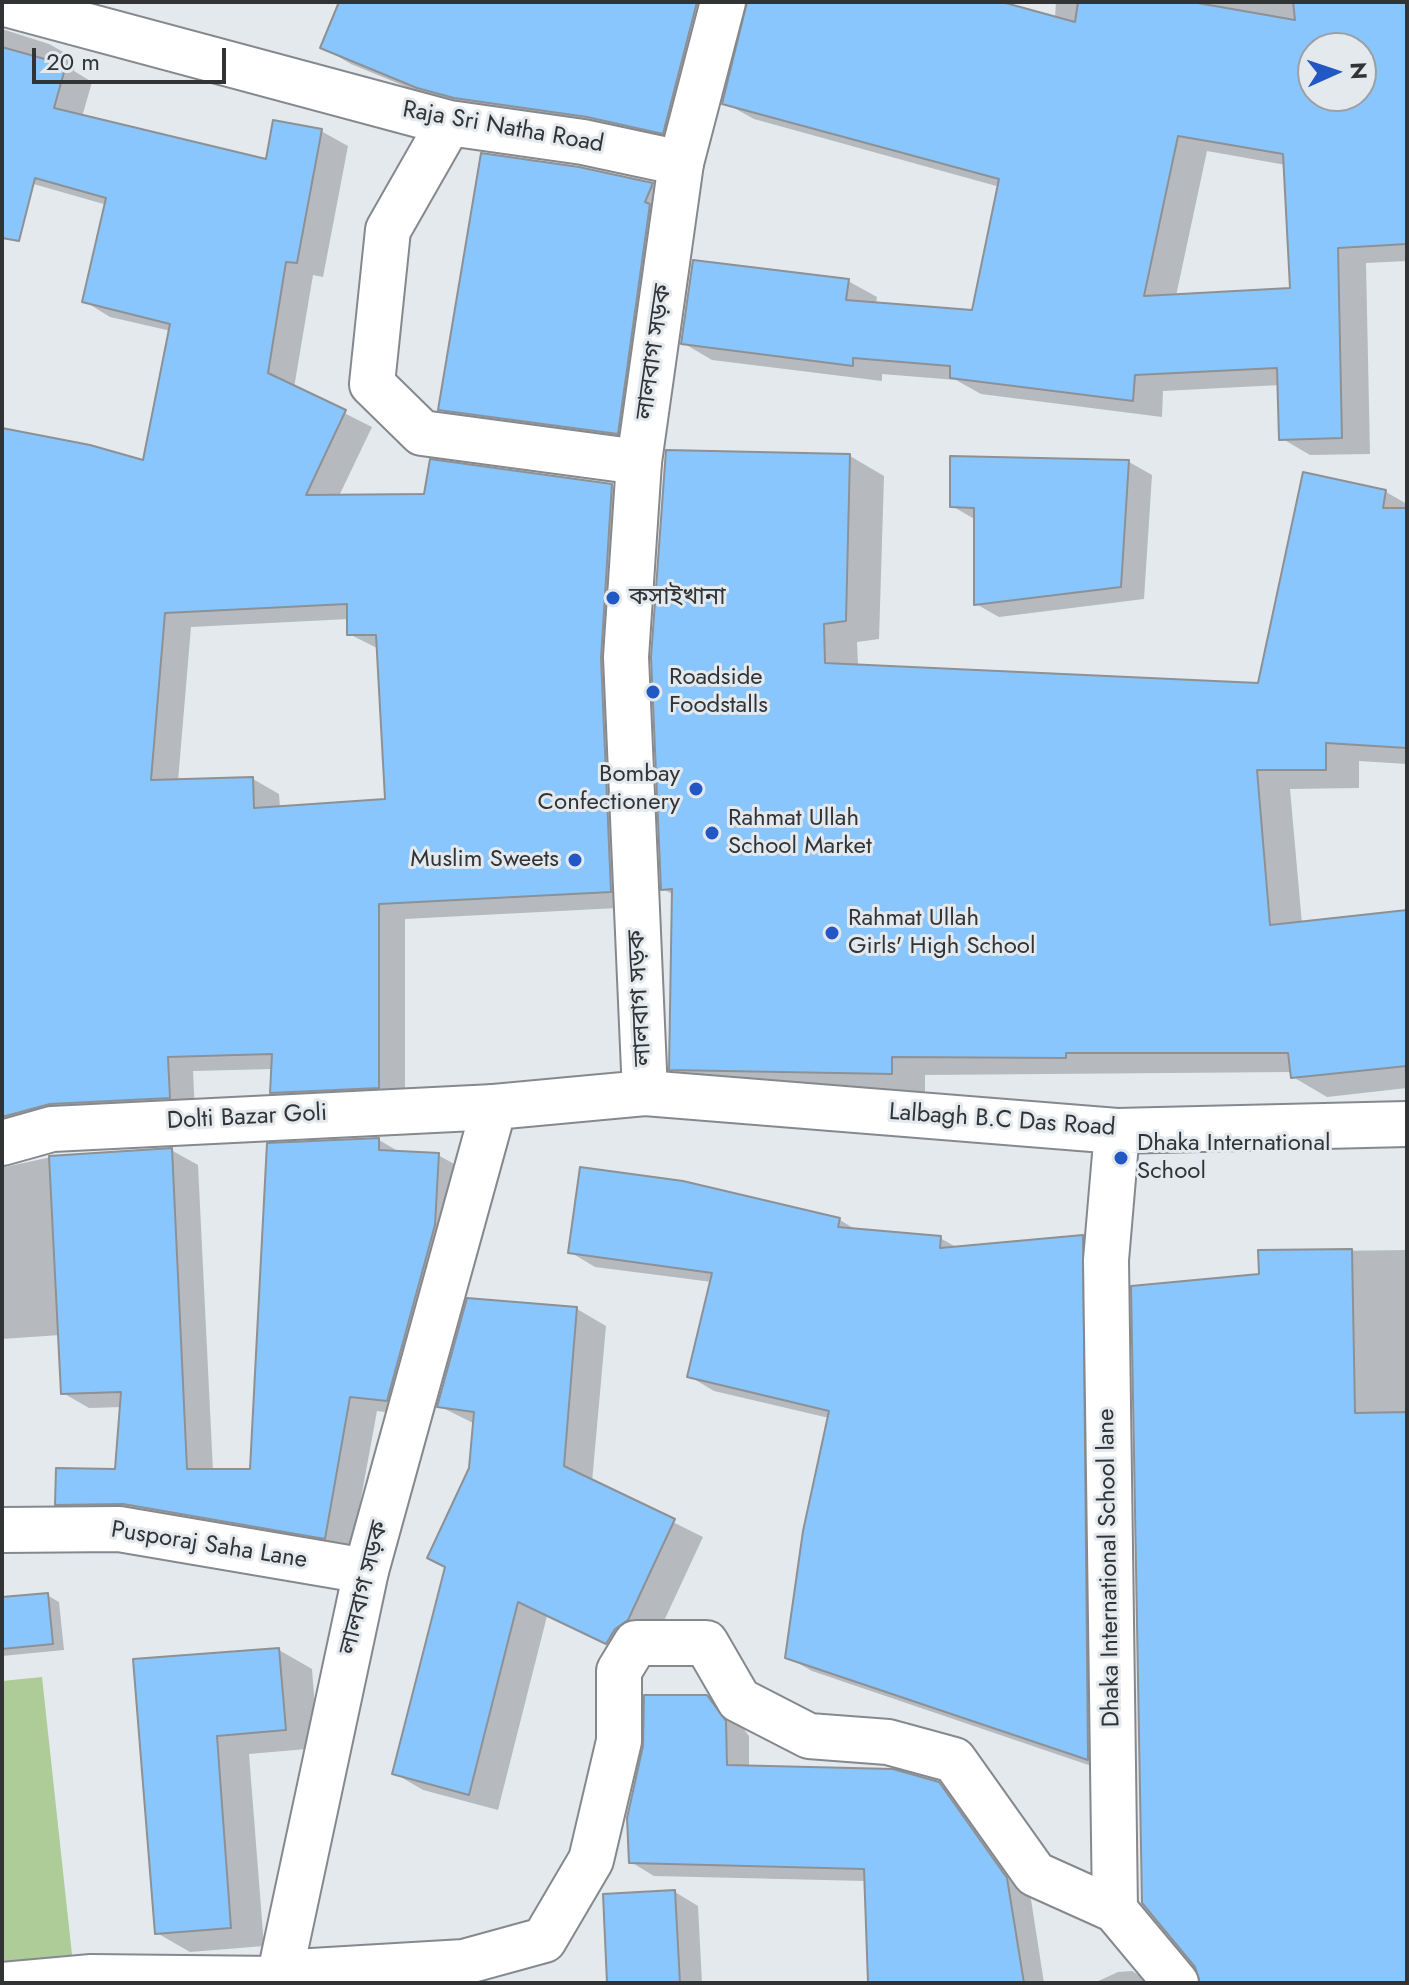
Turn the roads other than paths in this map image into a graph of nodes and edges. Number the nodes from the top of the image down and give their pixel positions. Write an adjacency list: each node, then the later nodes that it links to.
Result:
1 (723, 2): 4 (street, লালবাগ সড়ক)
2 (2, 3): 3 (street, Raja Sri Natha Road)
3 (449, 123): 4 (street, Raja Sri Natha Road); 5 (street)
4 (681, 163): 5 (street, লালবাগ সড়ক)
5 (639, 462): 6 (street, লালবাগ সড়ক)
6 (645, 1093): 7 (street, লালবাগ সড়ক); 9 (street, Lalbagh B.C Das Road)
7 (494, 1107): 10 (street, Dolti Bazar Goli); 12 (street, লালবাগ সড়ক)
8 (1407, 1124): 9 (street, Lalbagh B.C Das Road)
9 (1117, 1131): 13 (street, Dhaka International School lane)
10 (2, 1143)
11 (2, 1530): 12 (street, Pusporaj Saha Lane)
12 (366, 1571): 14 (street, লালবাগ সড়ক)
13 (1115, 1910): 14 (street); 16 (street)
14 (278, 1978): 15 (lane)
15 (2, 1979)
16 (1176, 1983)

